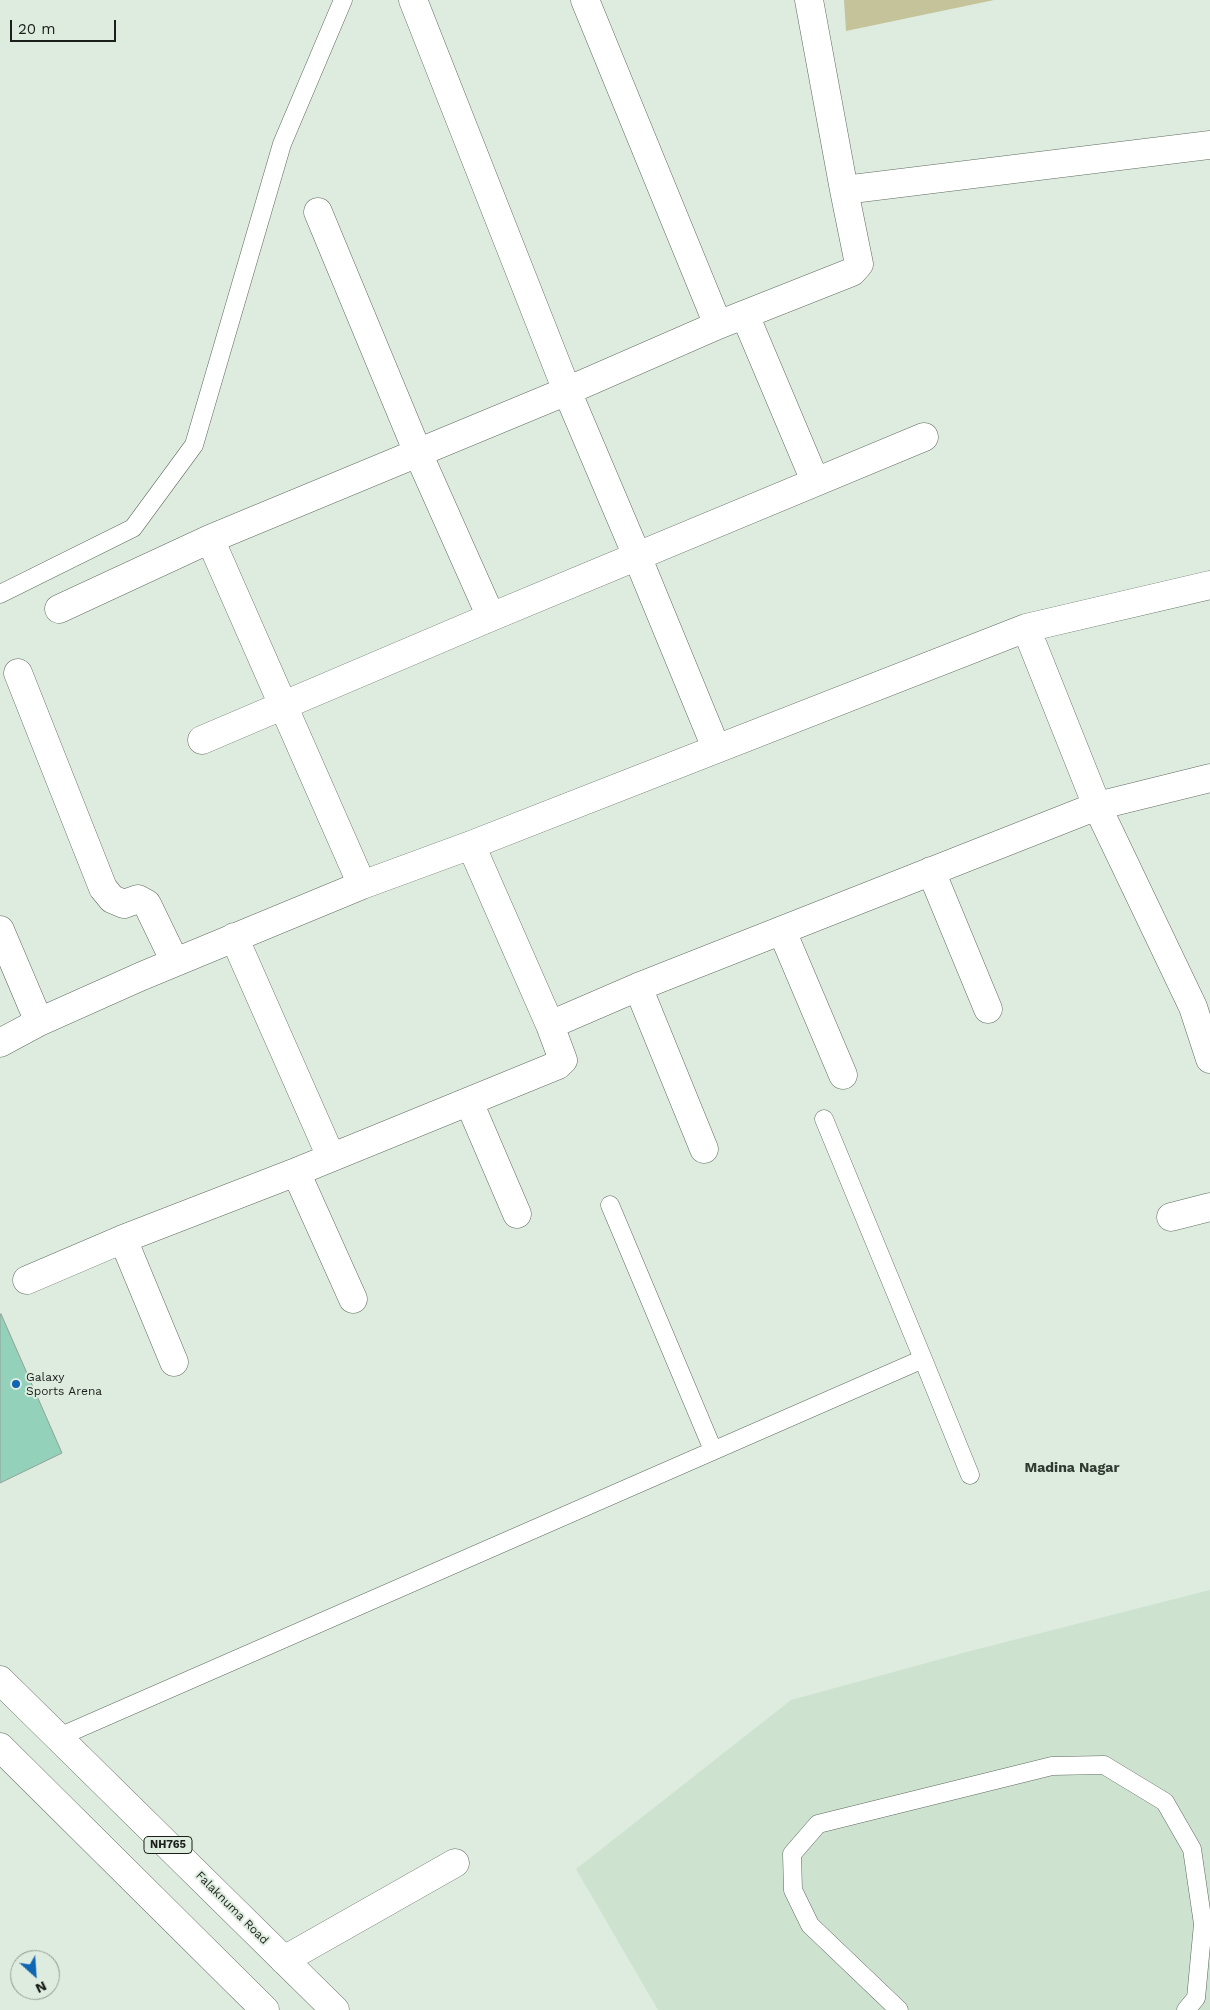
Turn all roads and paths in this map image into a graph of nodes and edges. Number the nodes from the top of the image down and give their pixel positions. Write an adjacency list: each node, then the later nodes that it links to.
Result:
1 (343, 0): 17 (lane)
2 (413, 0): 10 (main road)
3 (585, 0): 9 (main road)
4 (809, 0): 6 (main road)
5 (1210, 145): 6 (main road)
6 (844, 190): 8 (main road)
7 (318, 212): 12 (main road)
8 (745, 315): 9 (main road); 13 (main road)
9 (718, 325): 10 (main road)
10 (567, 391): 12 (main road); 15 (main road)
11 (924, 437): 13 (main road)
12 (418, 453): 14 (main road); 19 (main road)
13 (815, 481): 15 (main road)
14 (210, 539): 18 (main road); 22 (main road)
15 (637, 556): 19 (main road); 24 (main road)
16 (1210, 585): 20 (main road)
17 (0, 594)
18 (59, 609)
19 (491, 617): 22 (main road)
20 (1026, 628): 24 (main road); 26 (main road)
21 (18, 673): 33 (main road)
22 (283, 706): 23 (main road); 29 (main road)
23 (202, 740)
24 (716, 748): 27 (main road)
25 (1210, 778): 26 (main road)
26 (1097, 806): 28 (main road); 35 (main road)
27 (471, 845): 29 (main road); 38 (main road)
28 (931, 871): 31 (main road); 36 (main road)
29 (362, 885): 32 (main road)
30 (0, 930): 37 (main road)
31 (782, 931): 34 (main road); 41 (main road)
32 (234, 937): 33 (main road); 45 (main road)
33 (175, 962): 37 (main road)
34 (638, 987): 38 (main road); 44 (main road)
35 (1202, 1005): 40 (main road)
36 (988, 1009)
37 (39, 1022): 39 (main road)
38 (550, 1025): 42 (main road)
39 (0, 1043)
40 (1210, 1059)
41 (843, 1075)
42 (469, 1102): 45 (main road); 49 (main road)
43 (824, 1119): 54 (lane)
44 (704, 1149)
45 (330, 1157): 46 (main road)
46 (296, 1172): 51 (main road); 53 (main road)
47 (610, 1205): 56 (lane)
48 (1210, 1207): 50 (main road)
49 (517, 1214)
50 (1171, 1217)
51 (123, 1239): 52 (main road); 55 (main road)
52 (27, 1280)
53 (353, 1300)
54 (923, 1358): 56 (lane); 57 (lane)
55 (174, 1362)
56 (713, 1450): 59 (lane)
57 (970, 1475)
58 (0, 1680): 59 (main road, Falaknuma Road / NH765)
59 (59, 1737): 62 (main road, Falaknuma Road / NH765)
60 (0, 1747): 63 (main road)
61 (455, 1863): 62 (main road)
62 (284, 1960): 64 (main road, Falaknuma Road / NH765)
63 (265, 2010)
64 (335, 2010)
65 (899, 2010): 66 (lane)
66 (1186, 2010)

